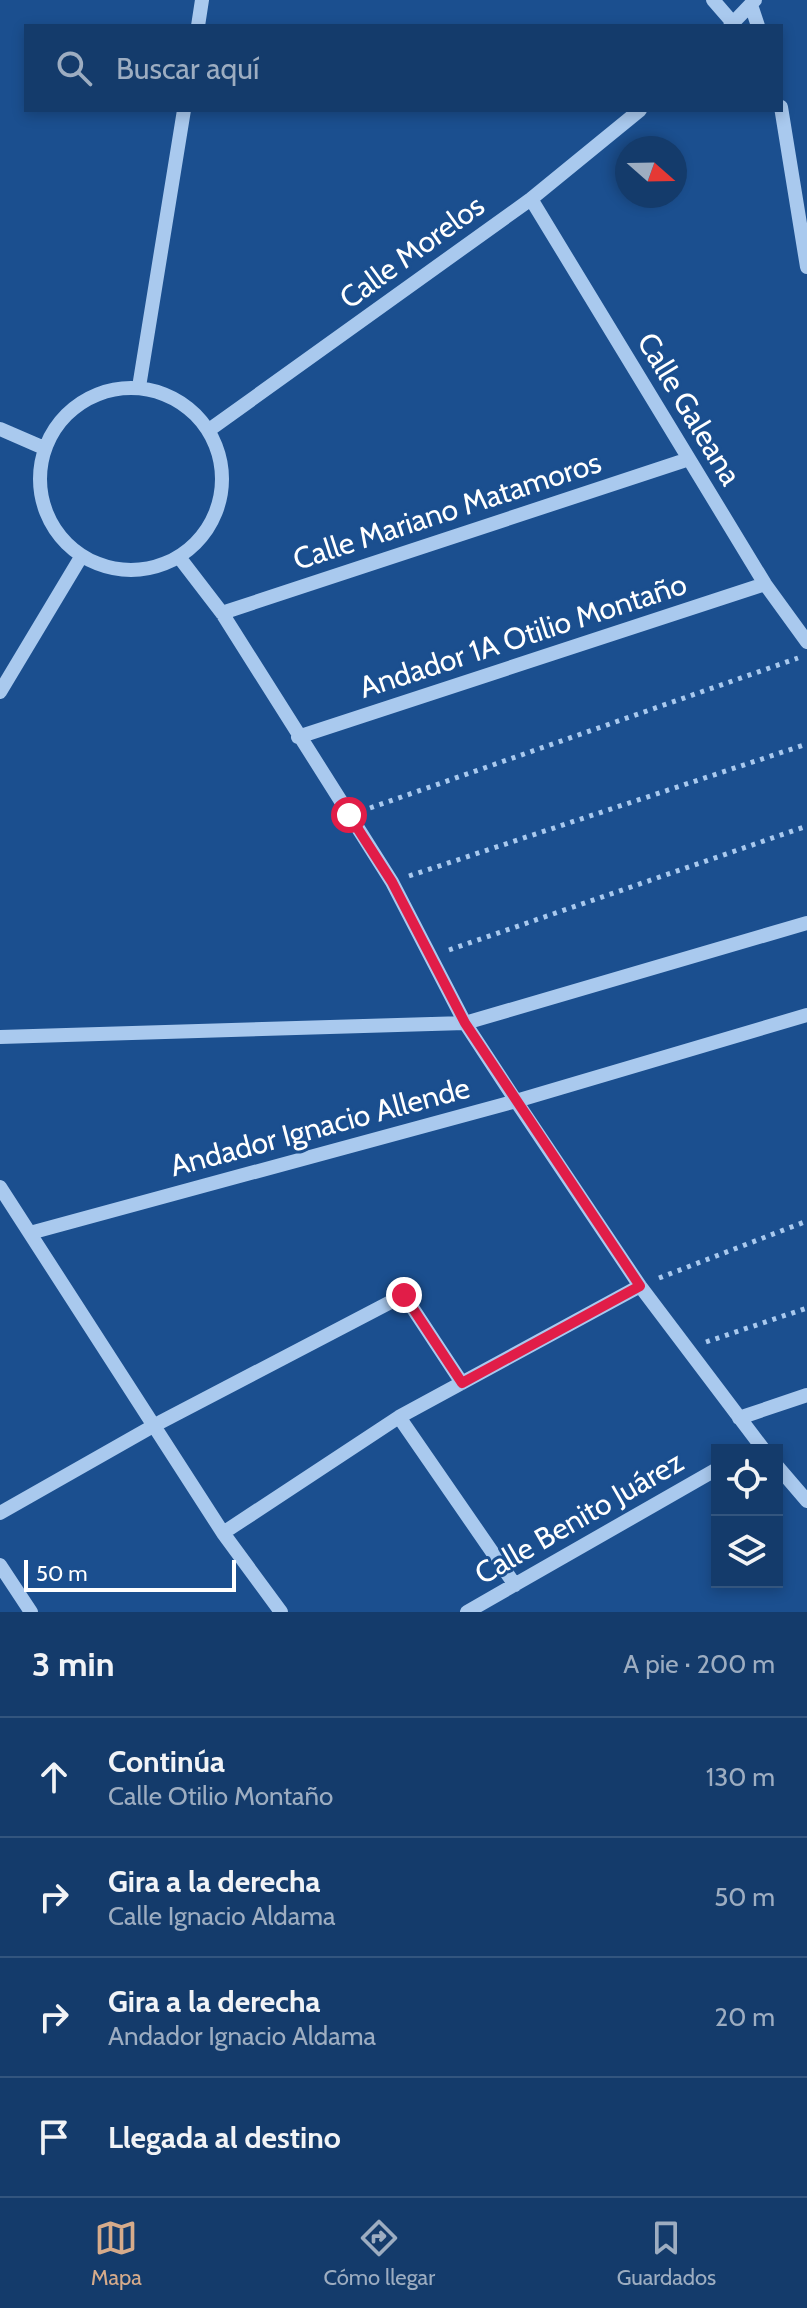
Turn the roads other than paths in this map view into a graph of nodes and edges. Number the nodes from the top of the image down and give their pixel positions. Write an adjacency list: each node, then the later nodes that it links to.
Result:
1 (202, 0): 4 (street)
2 (713, 0): 5 (street)
3 (753, 2): 5 (street); 6 (street)
4 (198, 24)
5 (732, 24)
6 (758, 24)
7 (184, 112): 12 (street)
8 (638, 112): 10 (street, Calle Morelos)
9 (782, 112): 11 (street)
10 (531, 199): 14 (street, Calle Morelos); 16 (street, Calle Galeana)
11 (807, 267)
12 (139, 387): 14 (street); 15 (street)
13 (0, 429): 15 (street)
14 (209, 430): 18 (street)
15 (44, 448): 17 (street)
16 (689, 459): 19 (street, Calle Galeana); 20 (street, Calle Mariano Matamoros)
17 (81, 557): 18 (street); 23 (street)
18 (179, 557): 20 (street)
19 (765, 584): 21 (street, Calle Galeana); 25 (street, Andador 1A Otilio Montaño)
20 (222, 613): 25 (street)
21 (807, 642)
22 (0, 662): 23 (street)
23 (14, 669): 24 (street)
24 (0, 692)
25 (298, 737): 28 (street)
26 (807, 923): 28 (street)
27 (807, 1015): 30 (street, Andador Ignacio Allende)
28 (465, 1023): 29 (street); 30 (street)
29 (0, 1037)
30 (516, 1101): 32 (street, Andador Ignacio Allende); 33 (street)
31 (0, 1187): 32 (street)
32 (30, 1233): 38 (street)
33 (640, 1286): 34 (street); 37 (street)
34 (462, 1383): 36 (street); 38 (street)
35 (807, 1395): 37 (street)
36 (399, 1417): 44 (street); 46 (street)
37 (739, 1418): 39 (street)
38 (155, 1425): 43 (street); 44 (street)
39 (755, 1444)
40 (711, 1472): 46 (street, Calle Benito Juárez)
41 (783, 1473): 42 (street)
42 (807, 1501)
43 (0, 1513)
44 (223, 1533): 48 (street)
45 (0, 1565): 47 (street)
46 (515, 1585): 49 (street, Calle Benito Juárez)
47 (31, 1612)
48 (281, 1612)
49 (467, 1612)

